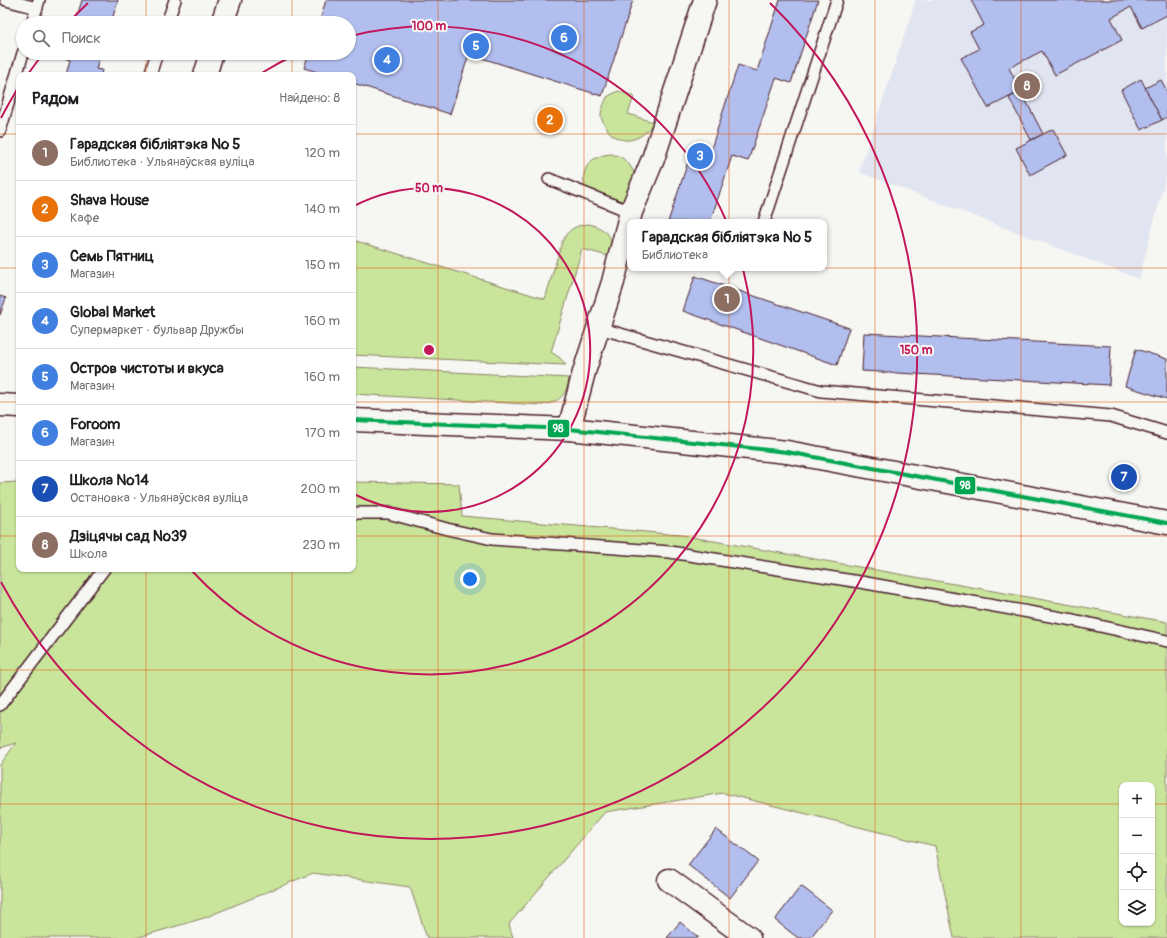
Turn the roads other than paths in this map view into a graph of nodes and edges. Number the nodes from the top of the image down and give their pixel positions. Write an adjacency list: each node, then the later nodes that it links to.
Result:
1 (6, 0): 6 (lane)
2 (175, 0): 8 (lane)
3 (230, 0): 9 (main road)
4 (705, 0): 19 (main road)
5 (837, 0): 21 (lane)
6 (38, 4): 7 (lane)
7 (34, 16)
8 (169, 16)
9 (224, 16)
10 (21, 60): 13 (lane)
11 (155, 60): 14 (lane)
12 (210, 60): 15 (main road)
13 (17, 72)
14 (151, 72)
15 (206, 72)
16 (16, 77): 17 (lane)
17 (0, 131)
18 (549, 179): 19 (lane)
19 (631, 212): 20 (main road)
20 (629, 219)
21 (765, 219)
22 (627, 228): 23 (main road)
23 (599, 328): 27 (main road); 28 (lane)
24 (0, 405): 25 (main road)
25 (16, 406)
26 (356, 420): 27 (main road)
27 (569, 429): 30 (main road)
28 (1167, 433)
29 (356, 514): 32 (lane)
30 (1167, 523)
31 (102, 572): 33 (lane)
32 (1167, 641)
33 (0, 705)
34 (669, 880): 35 (main road)
35 (749, 938)

